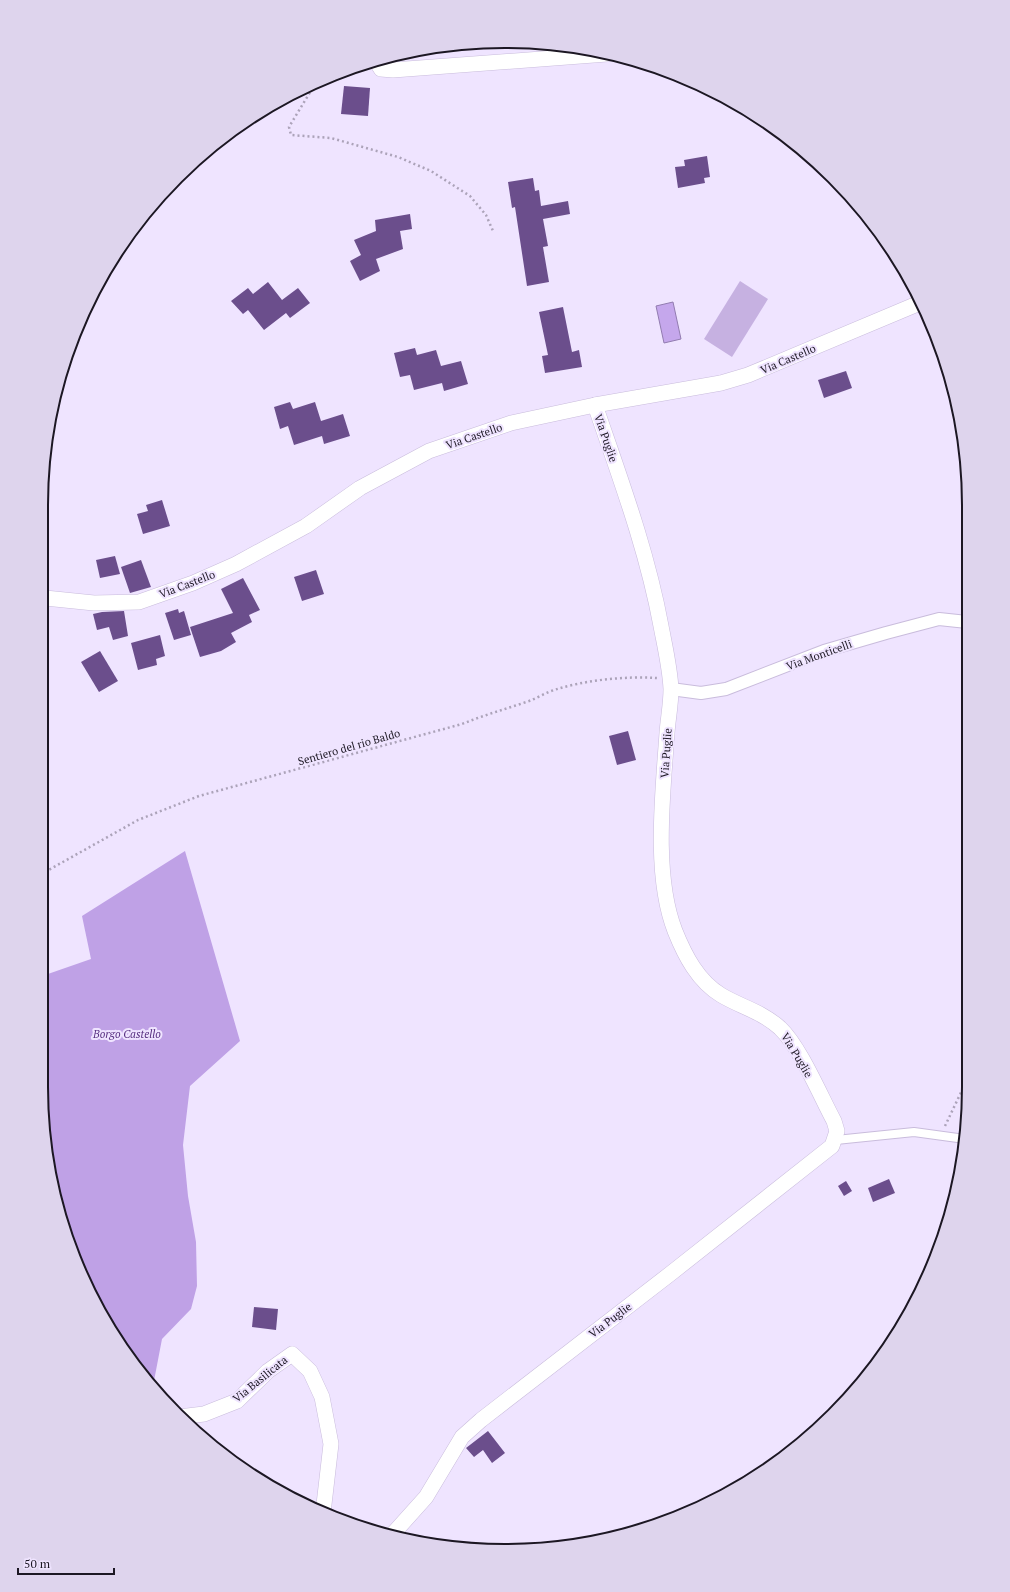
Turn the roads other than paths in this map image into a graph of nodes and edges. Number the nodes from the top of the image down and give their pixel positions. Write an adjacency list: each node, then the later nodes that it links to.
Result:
1 (586, 56): 2 (street)
2 (380, 66)
3 (916, 305): 4 (street, Via Castello)
4 (595, 405): 5 (street, Via Castello); 7 (street, Via Puglie)
5 (48, 598)
6 (962, 621): 7 (street, Via Monticelli)
7 (670, 684): 9 (street, Via Puglie)
8 (959, 1138): 9 (lane)
9 (836, 1140): 12 (street, Via Puglie)
10 (188, 1416): 11 (street, Via Basilicata)
11 (324, 1506)
12 (396, 1530)

